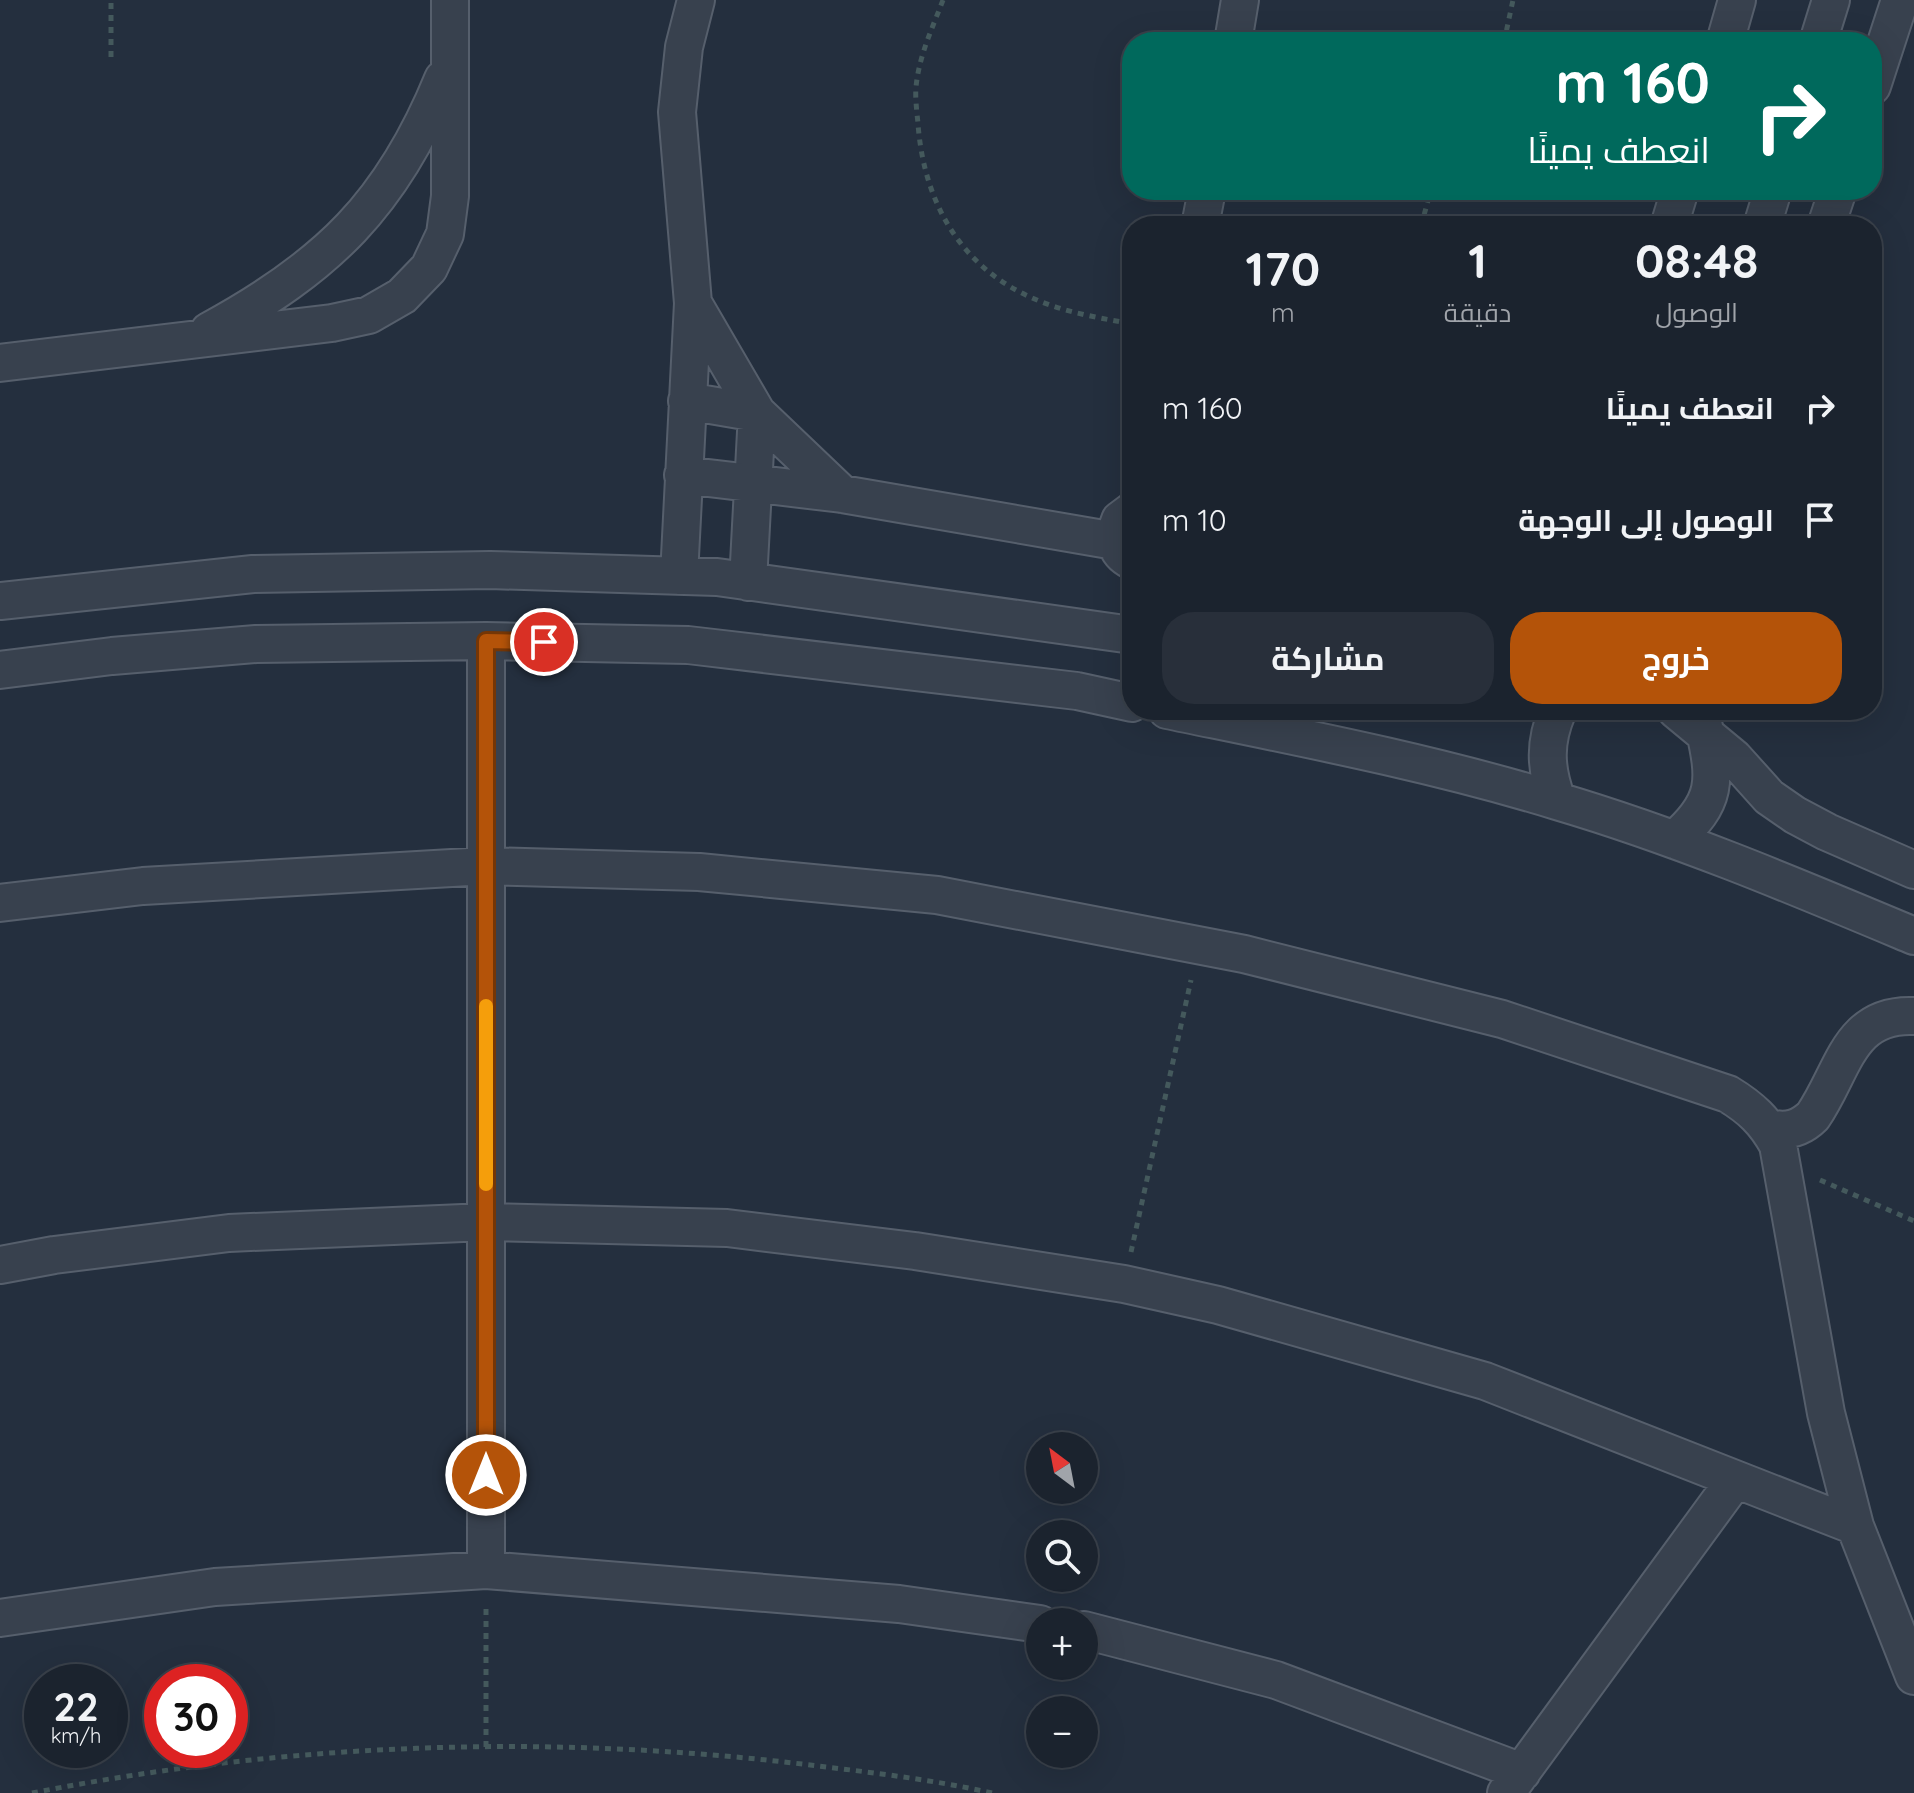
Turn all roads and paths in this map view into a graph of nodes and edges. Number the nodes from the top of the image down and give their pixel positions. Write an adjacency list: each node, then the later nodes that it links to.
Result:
1 (111, 0): 15 (path)
2 (450, 0): 16 (street)
3 (696, 0): 17 (street)
4 (943, 0): 18 (path)
5 (1240, 0): 10 (street)
6 (1513, 0): 11 (path)
7 (1737, 0): 12 (street)
8 (1831, 0): 13 (street)
9 (1900, 0): 14 (street)
10 (1235, 32)
11 (1506, 32)
12 (1728, 32)
13 (1821, 32)
14 (1882, 55)
15 (111, 57)
16 (450, 63): 19 (street); 19 (street)
17 (693, 303): 21 (street); 22 (street)
18 (1122, 322)
19 (193, 340): 20 (street)
20 (0, 363)
21 (687, 401): 22 (street); 23 (street)
22 (757, 413): 24 (street); 25 (street)
23 (683, 475): 24 (street); 27 (street)
24 (754, 484): 25 (street); 28 (street)
25 (842, 494): 26 (street)
26 (1122, 537)
27 (679, 576): 28 (street); 29 (street)
28 (748, 582): 30 (street)
29 (0, 601)
30 (1122, 634)
31 (486, 641): 32 (street); 33 (street); 39 (street)
32 (0, 670)
33 (1122, 701)
34 (1215, 720): 37 (street)
35 (1554, 720): 37 (street)
36 (1703, 723): 38 (street); 40 (street)
37 (1557, 800): 38 (street)
38 (1674, 840): 42 (street)
39 (486, 866): 41 (street); 43 (street); 48 (street)
40 (1914, 870)
41 (0, 903)
42 (1914, 936)
43 (1199, 945): 45 (street); 50 (path)
44 (1914, 1016): 45 (street)
45 (1769, 1128): 46 (street)
46 (1783, 1164): 47 (path); 52 (street)
47 (1914, 1221)
48 (486, 1222): 49 (street); 50 (street); 53 (street)
49 (0, 1265)
50 (1124, 1284): 51 (street)
51 (1735, 1480): 52 (street); 59 (street)
52 (1855, 1526): 57 (street)
53 (486, 1570): 54 (street); 55 (street); 58 (path)
54 (0, 1618)
55 (1026, 1622)
56 (1098, 1634): 59 (street)
57 (1914, 1676)
58 (486, 1747): 60 (path); 61 (path)
59 (1514, 1782)
60 (32, 1793)
61 (992, 1793)

